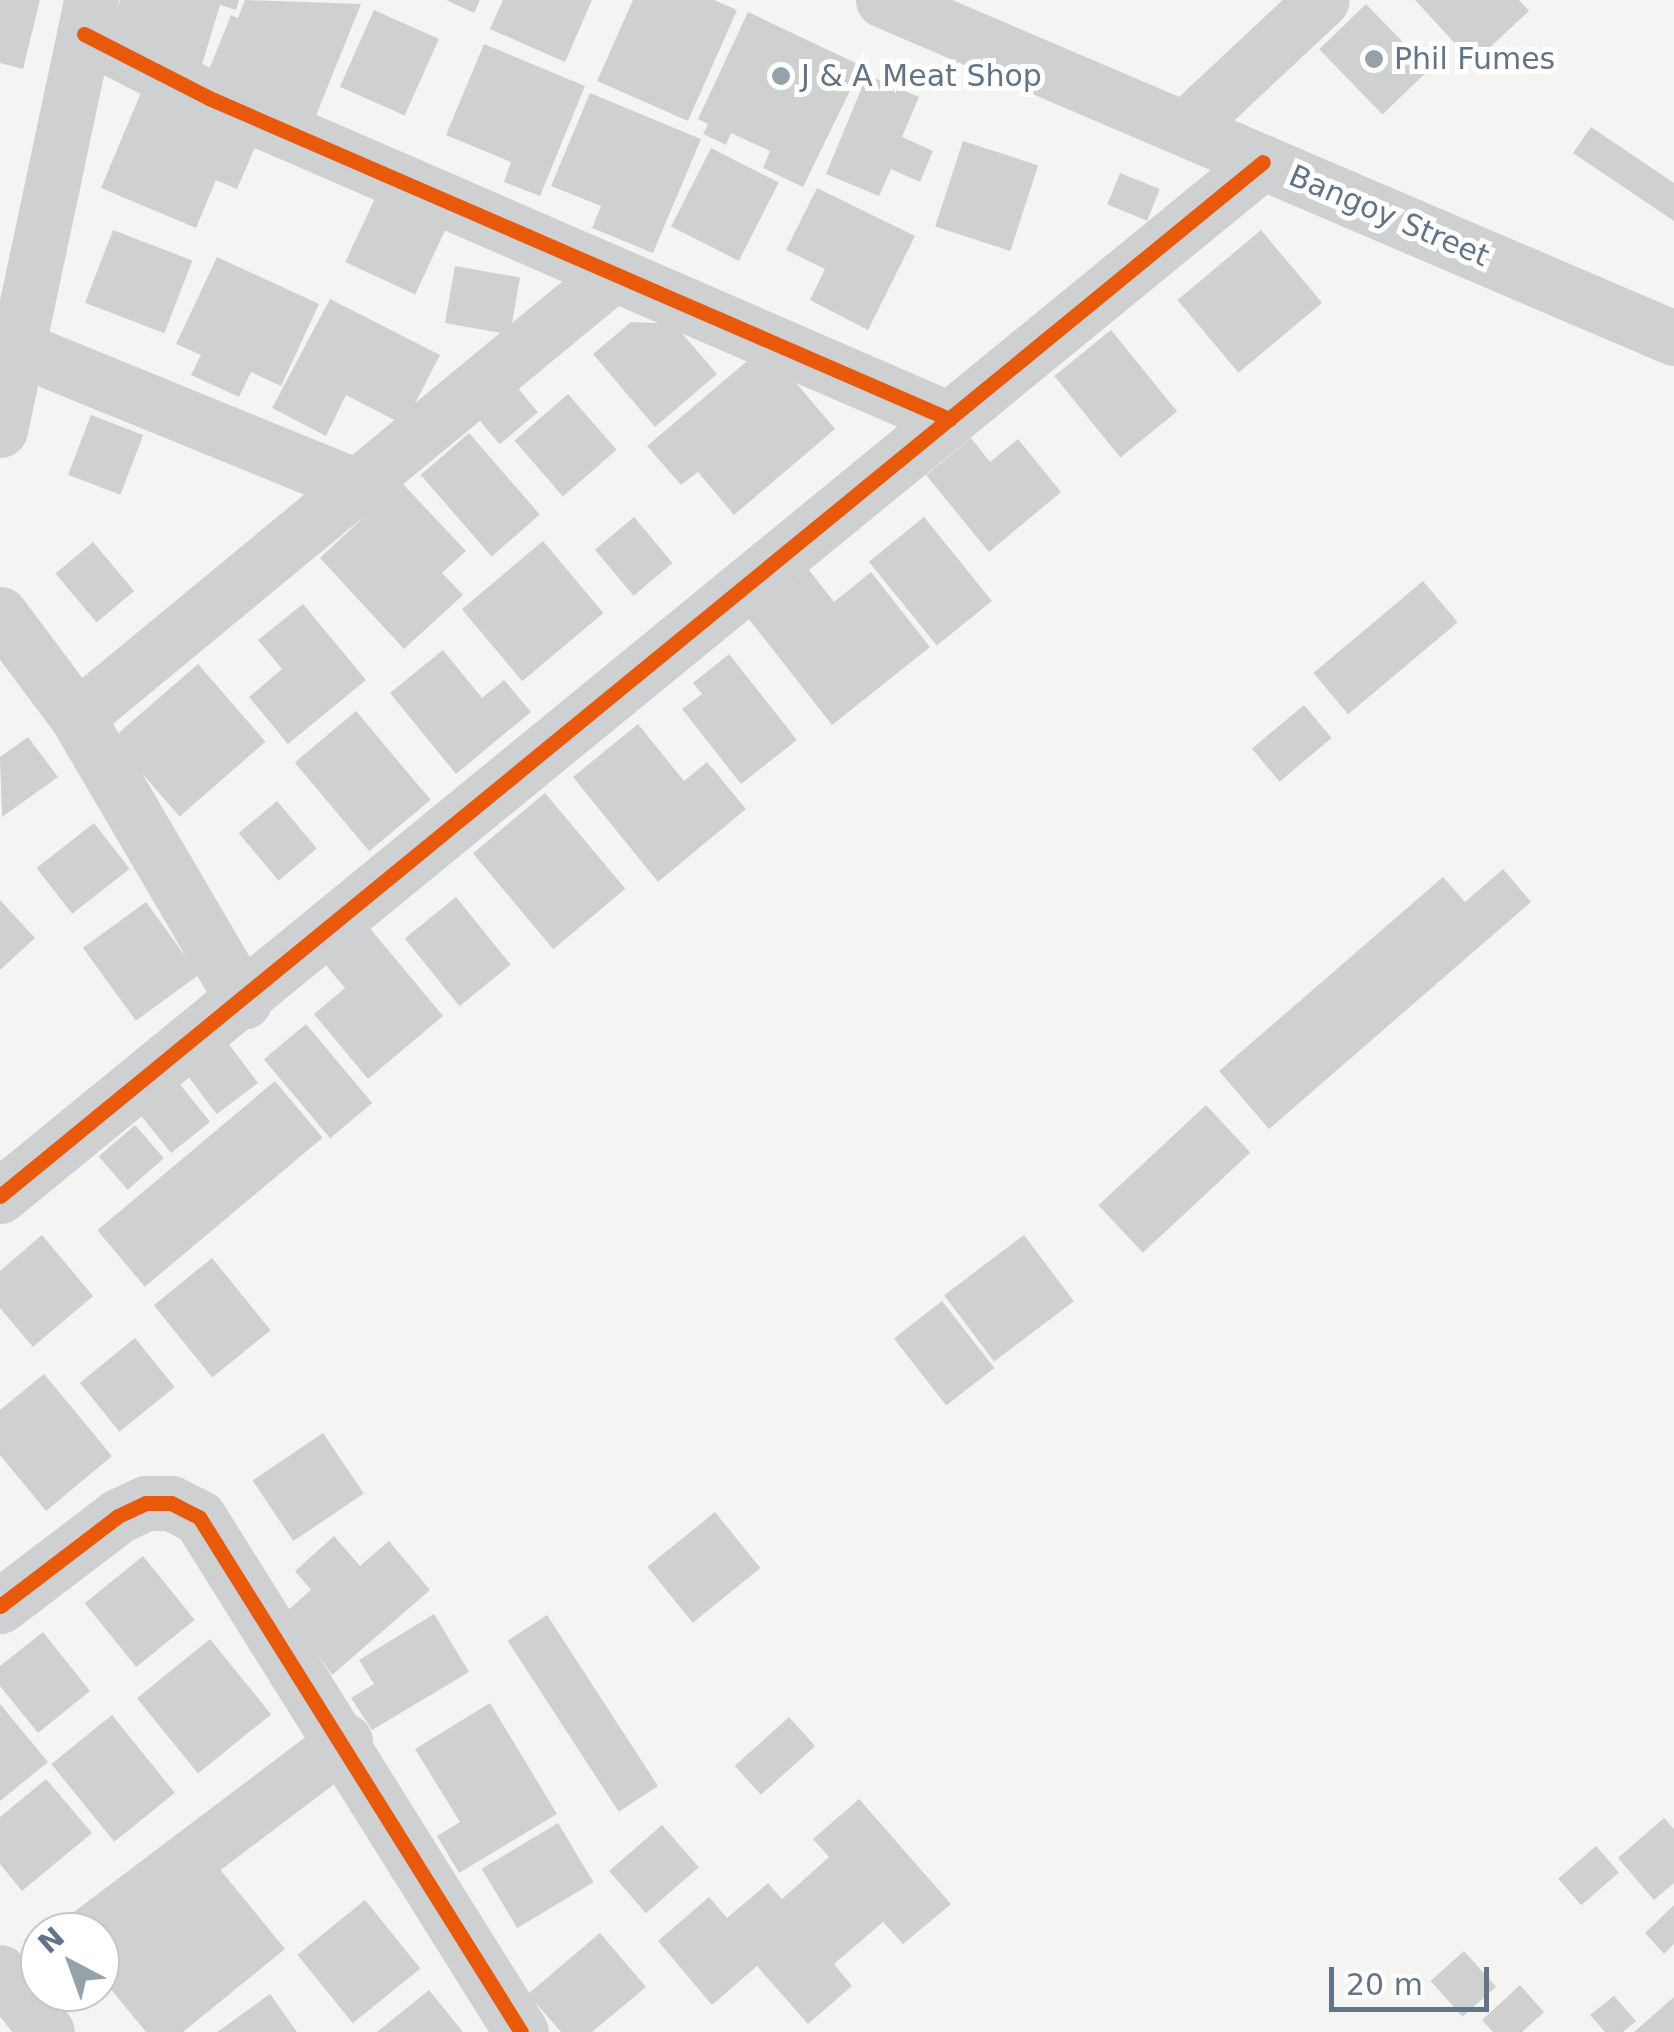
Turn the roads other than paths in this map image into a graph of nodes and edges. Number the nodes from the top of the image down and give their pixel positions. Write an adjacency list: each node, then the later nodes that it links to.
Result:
1 (883, 0): 4 (street, Bangoy Street)
2 (1322, 0): 4 (street)
3 (88, 17): 6 (street); 8 (street)
4 (1185, 128): 5 (street, Bangoy Street)
5 (1263, 162): 7 (street, Bangoy Street); 9 (street)
6 (612, 276): 9 (street); 11 (street)
7 (1674, 338)
8 (18, 348): 10 (street); 11 (street)
9 (949, 419): 14 (street)
10 (0, 430)
11 (361, 488): 13 (street)
12 (0, 614): 13 (street)
13 (77, 718): 14 (street)
14 (244, 1002): 15 (street)
15 (0, 1196)
16 (0, 1606): 17 (street)
17 (344, 1741): 18 (street); 19 (street)
18 (118, 1912)
19 (521, 2032)

